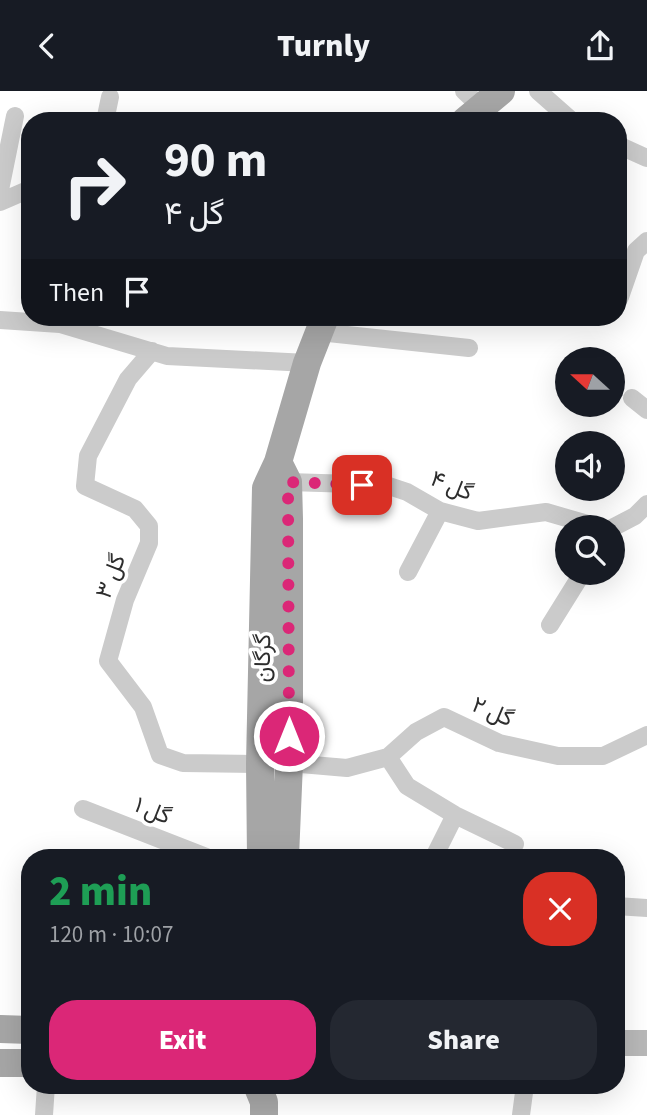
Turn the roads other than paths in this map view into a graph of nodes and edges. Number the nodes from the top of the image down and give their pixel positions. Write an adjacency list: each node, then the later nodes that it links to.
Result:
1 (538, 91): 4 (street)
2 (110, 97): 3 (street)
3 (107, 112)
4 (562, 112)
5 (15, 117): 8 (street)
6 (627, 149): 7 (street)
7 (647, 158)
8 (0, 190)
9 (21, 193): 10 (street)
10 (0, 202)
11 (647, 241): 12 (street)
12 (627, 277)
13 (0, 320): 14 (street)
14 (21, 321)
15 (67, 326): 19 (street)
16 (322, 326): 20 (main road, گرگان)
17 (328, 326): 18 (street)
18 (469, 348)
19 (152, 351): 20 (street); 34 (street, گل ۳)
20 (307, 363): 23 (main road, گرگان)
21 (632, 398): 22 (street)
22 (647, 410)
23 (283, 472): 25 (street, گل ۴); 33 (main road, گرگان); 34 (main road, گرگان)
24 (647, 504): 27 (street)
25 (440, 511): 26 (street, گل ۴); 28 (street)
26 (556, 515)
27 (625, 521)
28 (408, 572)
29 (575, 585): 30 (street)
30 (550, 625)
31 (647, 735): 32 (street, گل ۲)
32 (388, 757): 33 (street, گل ۲); 36 (street)
33 (289, 763): 42 (main road, گرگان)
34 (260, 764): 41 (main road, گرگان)
35 (83, 809): 37 (street, گل ۱)
36 (455, 814): 38 (street); 43 (street)
37 (162, 840): 39 (street); 40 (street, گل ۱)
38 (515, 844)
39 (158, 849)
40 (185, 849)
41 (261, 849)
42 (285, 849)
43 (438, 849)
44 (625, 907): 45 (street)
45 (647, 908)
46 (0, 1030): 47 (main road)
47 (21, 1030)
48 (625, 1043): 49 (main road)
49 (647, 1043)
50 (0, 1063): 51 (main road)
51 (21, 1063)
52 (45, 1094): 54 (street)
53 (524, 1094): 55 (street)
54 (44, 1115)
55 (522, 1115)

